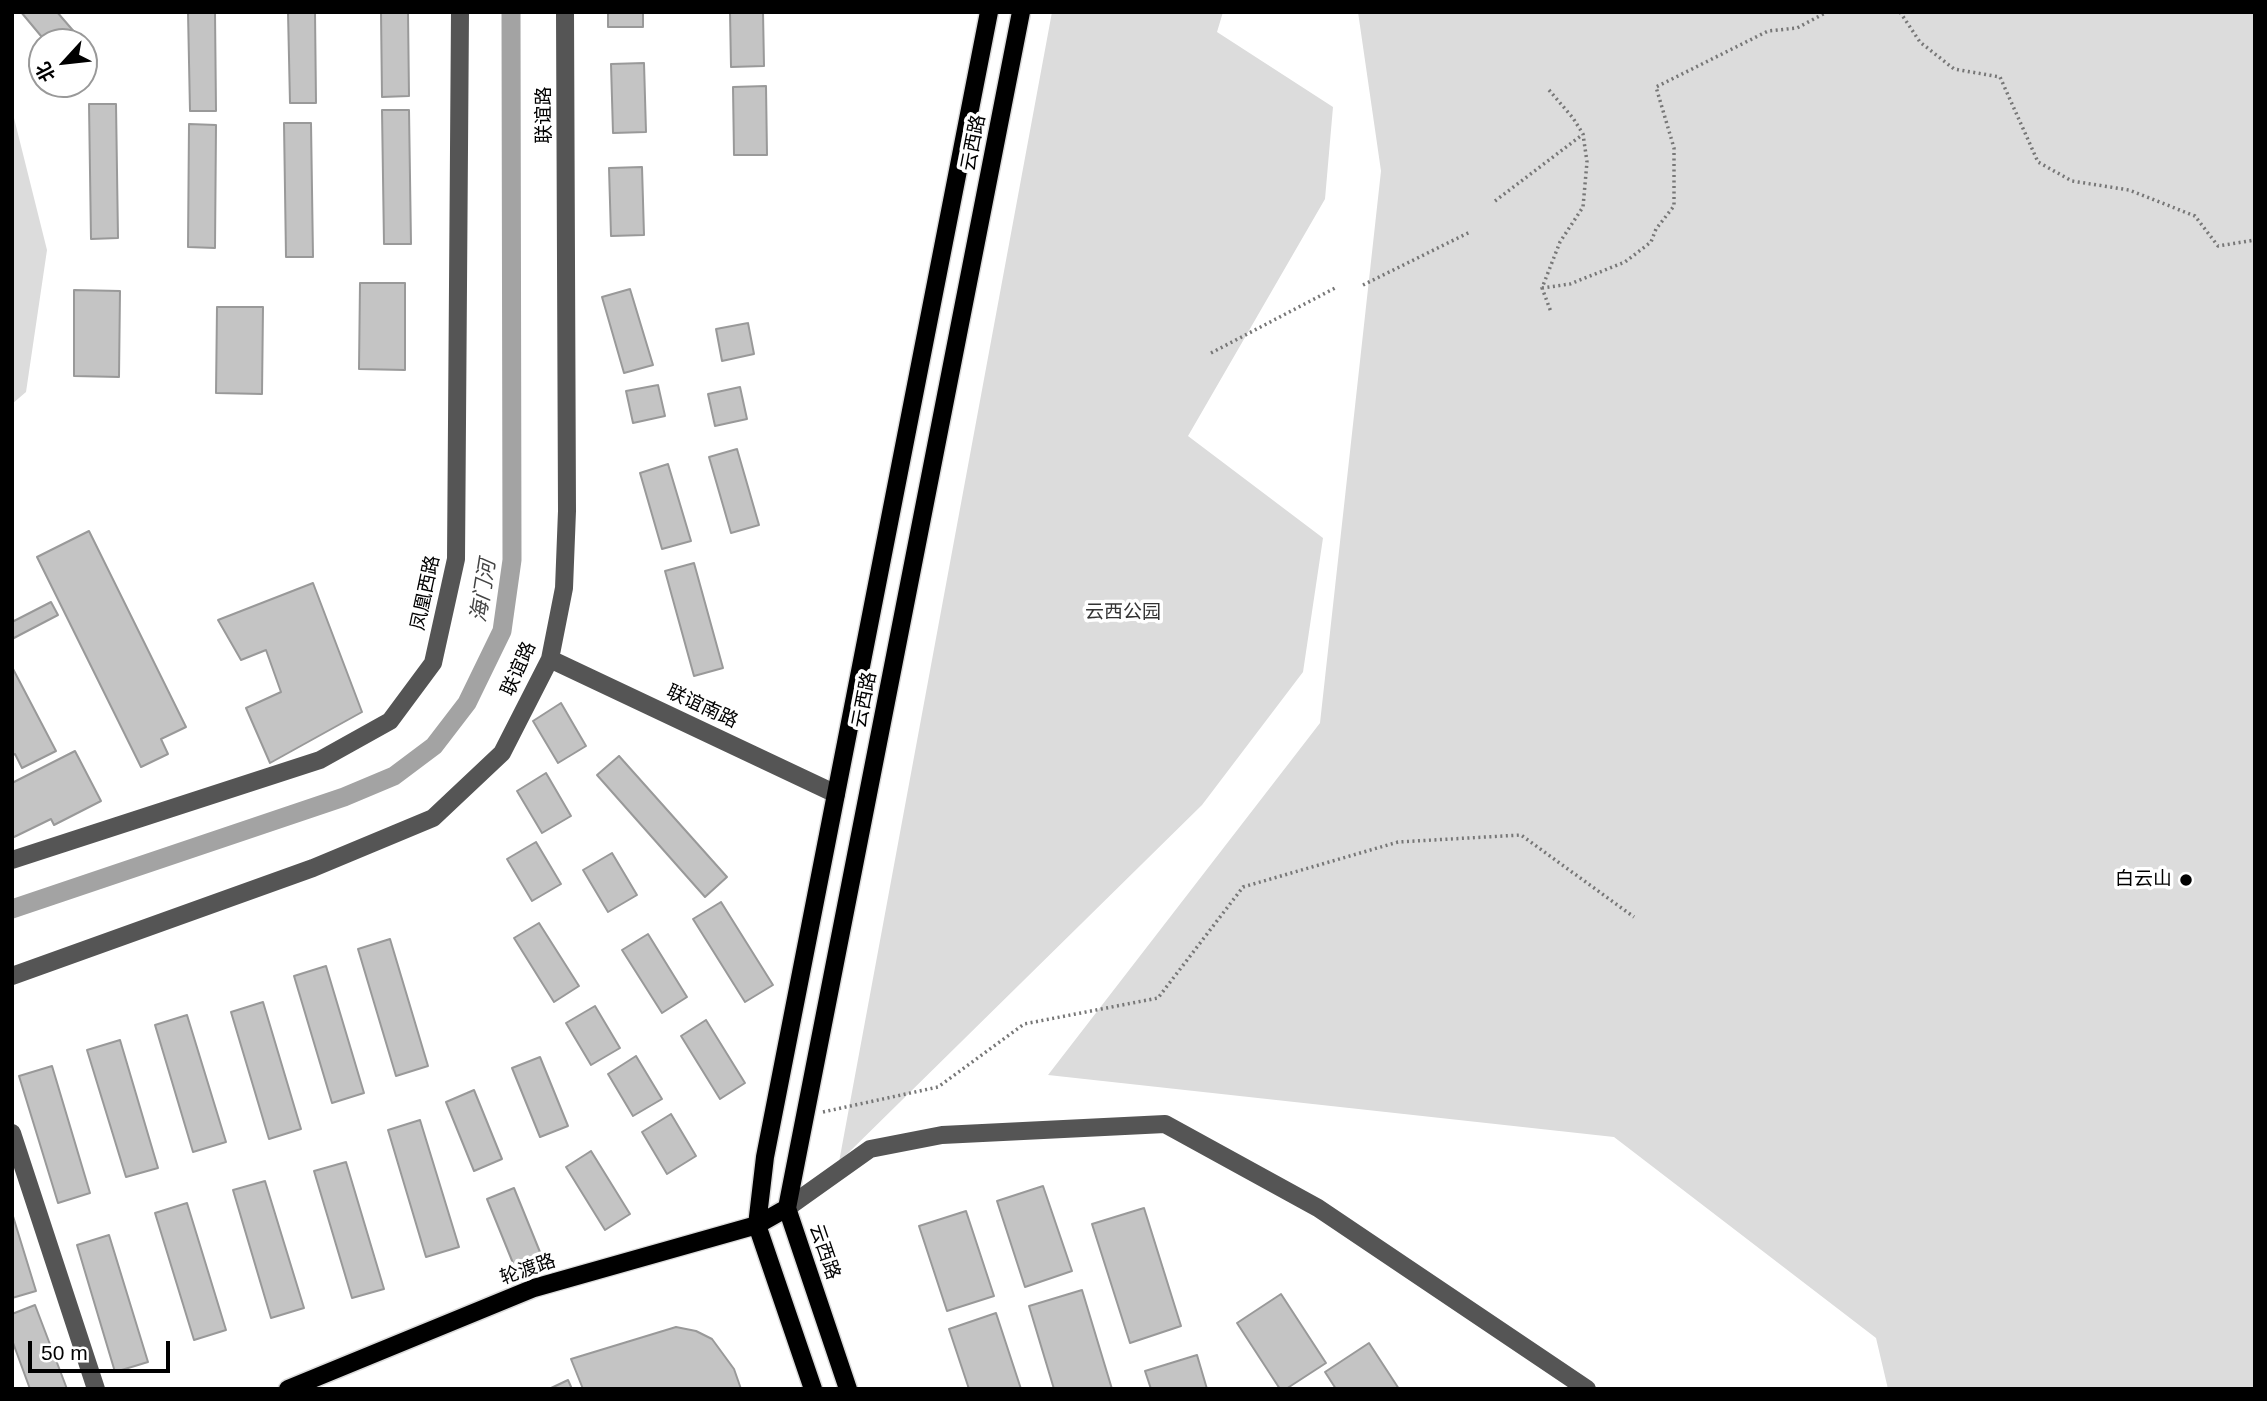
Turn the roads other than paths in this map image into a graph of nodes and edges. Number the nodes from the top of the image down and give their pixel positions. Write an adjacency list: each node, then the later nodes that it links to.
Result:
1 (460, 12): 7 (street, 凤凰西路)
2 (565, 12): 5 (street, 联谊路)
3 (989, 12): 6 (main road, 云西路)
4 (1021, 12): 10 (main road, 云西路)
5 (550, 659): 6 (street, 联谊南路); 8 (street, 联谊路)
6 (836, 794): 11 (main road, 云西路)
7 (12, 860)
8 (12, 976)
9 (12, 1133): 12 (street)
10 (787, 1208): 11 (main road, 轮渡路); 15 (main road, 云西路); 16 (street)
11 (757, 1225): 13 (main road, 轮渡路); 14 (main road, 云西路)
12 (96, 1389)
13 (288, 1389)
14 (813, 1389)
15 (848, 1389)
16 (1587, 1389)

